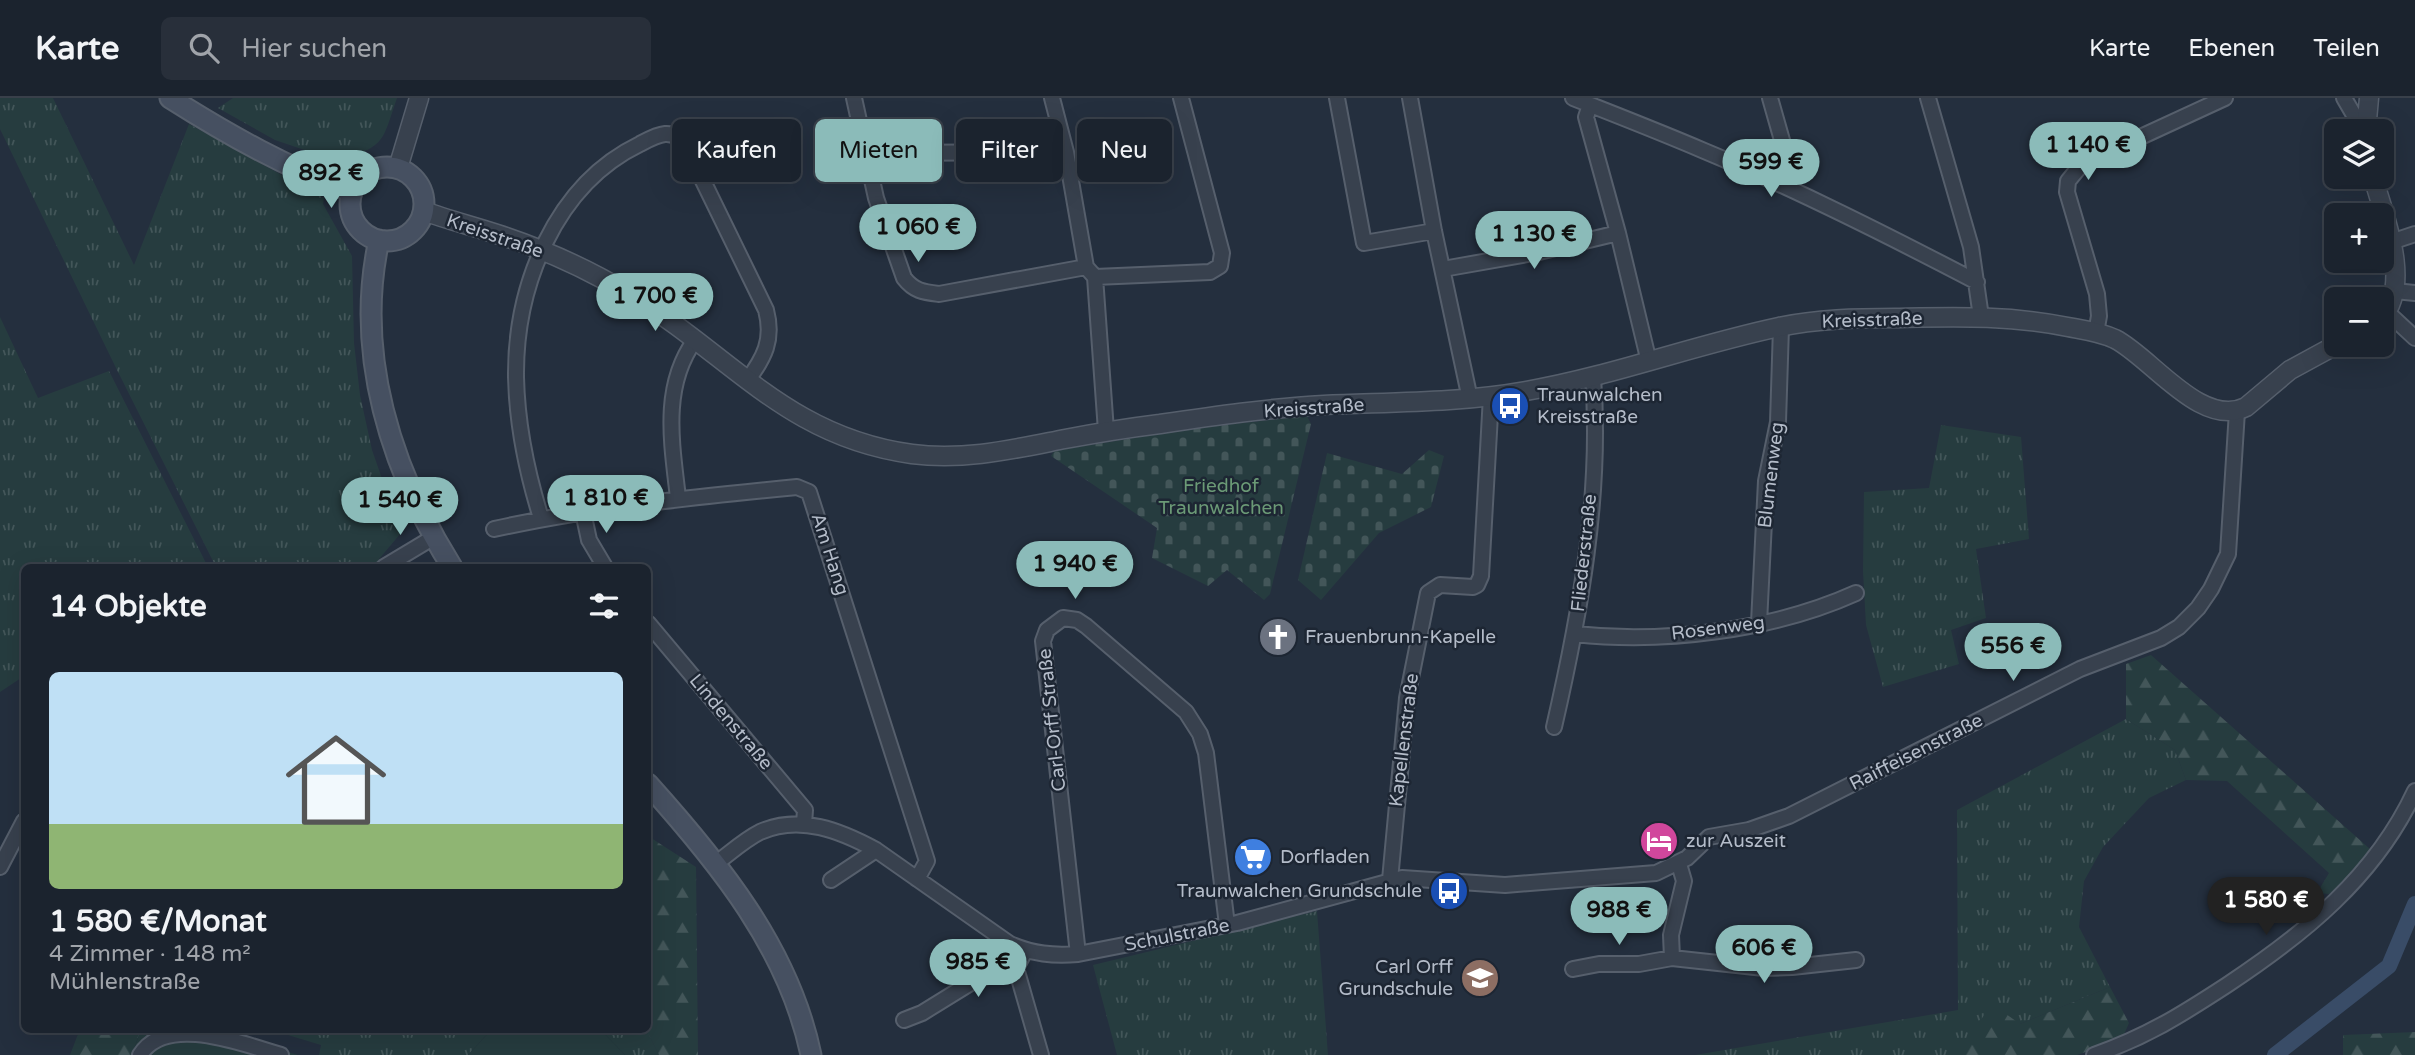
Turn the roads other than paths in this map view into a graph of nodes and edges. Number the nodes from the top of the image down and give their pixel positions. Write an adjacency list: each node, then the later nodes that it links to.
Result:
1 (170, 98): 23 (main road)
2 (419, 98): 20 (street)
3 (854, 98): 15 (street)
4 (1052, 98): 18 (street)
5 (1181, 98): 32 (street)
6 (1337, 98): 25 (street)
7 (1410, 98): 25 (street)
8 (1573, 98): 14 (street)
9 (1770, 98): 22 (street)
10 (1928, 98): 34 (street)
11 (2225, 98): 40 (street)
12 (2344, 98): 16 (street)
13 (2369, 98): 17 (street)
14 (1590, 105): 22 (street); 26 (street)
15 (859, 119)
16 (2356, 119)
17 (2367, 119)
18 (1066, 152): 19 (street); 32 (street)
19 (942, 153)
20 (398, 168): 23 (main road); 24 (main road)
21 (873, 182): 32 (street)
22 (1789, 188): 34 (street)
23 (352, 192): 28 (main road)
24 (424, 211): 28 (main road); 30 (street, Kreisstraße)
25 (1434, 231): 31 (street)
26 (1618, 233): 31 (street); 44 (street)
27 (2415, 234): 29 (street)
28 (379, 240): 55 (main road)
29 (2394, 241)
30 (542, 251): 42 (street, Kreisstraße); 46 (street); 53 (street)
31 (1443, 269): 48 (street)
32 (1091, 272): 50 (street)
33 (2394, 273): 35 (street)
34 (1977, 282): 37 (street)
35 (2395, 291): 36 (street)
36 (2415, 293)
37 (1981, 317): 39 (street, Kreisstraße); 40 (street, Kreisstraße)
38 (2394, 322): 41 (street)
39 (1781, 327): 44 (street, Kreisstraße); 60 (street, Blumenweg)
40 (2096, 332): 49 (street, Kreisstraße)
41 (2415, 338)
42 (695, 340): 46 (street, Kreisstraße); 51 (street)
43 (2324, 352): 49 (street)
44 (1649, 362): 45 (street, Kreisstraße)
45 (1593, 377): 47 (street, Kreisstraße); 62 (street, Fliederstraße)
46 (747, 381): 50 (street, Kreisstraße)
47 (1491, 396): 48 (street, Kreisstraße); 74 (street, Kapellenstraße)
48 (1470, 399): 50 (street, Kreisstraße)
49 (2237, 411): 70 (street, Raiffeisenstraße)
50 (1106, 431)
51 (678, 498): 52 (street, Am Hang); 72 (street, Am Hang)
52 (583, 512): 53 (street, Am Hang); 58 (street)
53 (541, 518): 54 (street, Am Hang)
54 (494, 529)
55 (434, 537): 56 (street); 57 (main road)
56 (389, 564)
57 (450, 564)
58 (603, 564)
59 (1856, 593): 60 (street, Rosenweg)
60 (1759, 624): 62 (street, Rosenweg)
61 (651, 627): 66 (street, Lindenstraße)
62 (1576, 634): 63 (street, Fliederstraße)
63 (1554, 727)
64 (651, 789): 69 (main road)
65 (2415, 791): 87 (street)
66 (804, 824): 68 (street, Schulstraße); 69 (street, Schulstraße)
67 (21, 827): 71 (street)
68 (876, 850): 72 (street, Schulstraße); 73 (street)
69 (715, 864): 85 (main road)
70 (1679, 864): 74 (street, Schulstraße); 78 (street)
71 (0, 867)
72 (917, 879): 76 (street, Schulstraße)
73 (831, 880)
74 (1390, 880): 75 (street, Schulstraße)
75 (1227, 925): 77 (street, Schulstraße); 77 (street, Carl-Orff Straße)
76 (1025, 951): 77 (street, Schulstraße); 80 (street)
77 (1078, 954)
78 (1672, 957): 79 (street); 81 (street)
79 (1856, 960)
80 (1016, 968): 82 (street); 86 (street)
81 (1573, 969)
82 (904, 1020)
83 (140, 1055): 84 (street)
84 (281, 1055)
85 (811, 1055)
86 (1041, 1055)
87 (2094, 1055)

